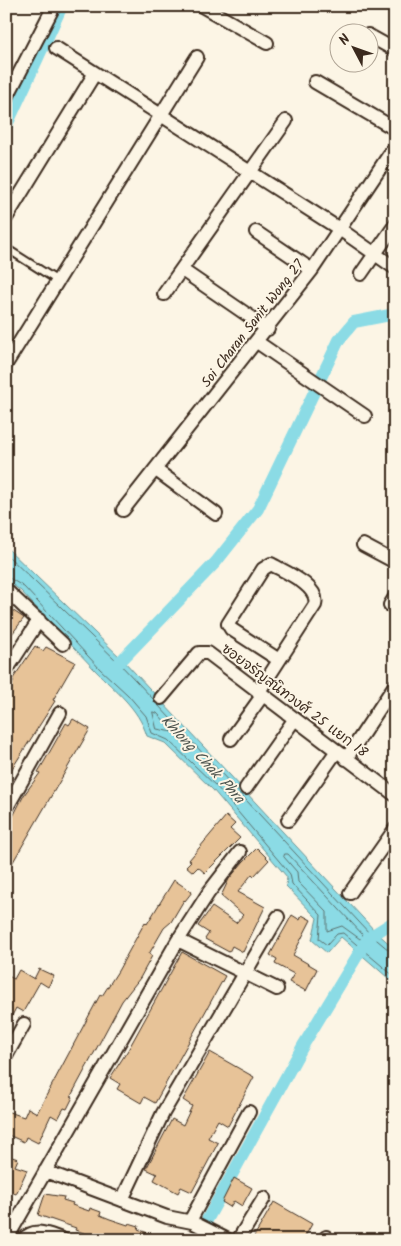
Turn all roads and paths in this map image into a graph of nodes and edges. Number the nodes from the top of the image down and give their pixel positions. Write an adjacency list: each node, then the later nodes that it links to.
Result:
1 (54, 6): 10 (street)
2 (209, 8): 4 (street)
3 (378, 40): 6 (street)
4 (267, 43)
5 (56, 48): 8 (street)
6 (395, 50)
7 (197, 57): 11 (street)
8 (95, 73): 11 (street); 16 (street)
9 (315, 82): 13 (street)
10 (6, 99)
11 (160, 115): 15 (street); 26 (street)
12 (286, 120): 15 (street)
13 (395, 129)
14 (395, 146): 18 (street, Soi Charan Sanit Wong 27)
15 (248, 172): 18 (street); 23 (street)
16 (6, 218)
17 (395, 225): 21 (street)
18 (341, 230): 21 (street); 24 (street, Soi Charan Sanit Wong 27)
19 (256, 232): 24 (street)
20 (6, 248): 26 (lane)
21 (375, 253): 22 (street); 25 (street)
22 (395, 268)
23 (182, 270): 27 (street); 28 (street)
24 (312, 270): 28 (street, Soi Charan Sanit Wong 27)
25 (361, 274)
26 (58, 281): 30 (street)
27 (164, 294)
28 (268, 329): 29 (street, Soi Charan Sanit Wong 27)
29 (257, 342): 31 (street); 32 (street, Soi Charan Sanit Wong 27)
30 (6, 364)
31 (365, 416)
32 (156, 470): 33 (street, Soi Charan Sanit Wong 27); 34 (street)
33 (123, 510)
34 (216, 514)
35 (363, 545): 36 (street)
36 (395, 562)
37 (6, 590): 38 (street)
38 (39, 620): 39 (street); 41 (street)
39 (63, 644)
40 (280, 660): 40 (street); 43 (street)
41 (6, 671)
42 (395, 685): 48 (street)
43 (260, 694): 44 (street, ซอยจรัญสนิทวงศ์ 25 แยก 18); 46 (street, ซอยจรัญสนิทวงศ์ 25 แยก 18); 47 (street)
44 (161, 698)
45 (60, 713): 51 (street)
46 (294, 720): 48 (street, ซอยจรัญสนิทวงศ์ 25 แยก 18); 49 (street)
47 (232, 739)
48 (341, 755): 50 (street, ซอยจรัญสนิทวงศ์ 25 แยก 18); 52 (street)
49 (246, 788)
50 (395, 795)
51 (8, 801)
52 (288, 820)
53 (395, 829): 55 (street)
54 (240, 852): 57 (street)
55 (350, 893)
56 (278, 917): 58 (street)
57 (178, 940): 58 (street); 63 (street)
58 (245, 974): 59 (street); 65 (street)
59 (277, 989)
60 (24, 1024): 61 (street)
61 (6, 1056)
62 (249, 1112): 66 (street)
63 (45, 1170): 65 (street); 67 (street)
64 (264, 1198): 71 (street)
65 (122, 1200): 66 (street)
66 (191, 1222): 70 (street)
67 (6, 1240)
68 (23, 1240): 69 (street)
69 (64, 1240)
70 (228, 1240)
71 (238, 1240)

